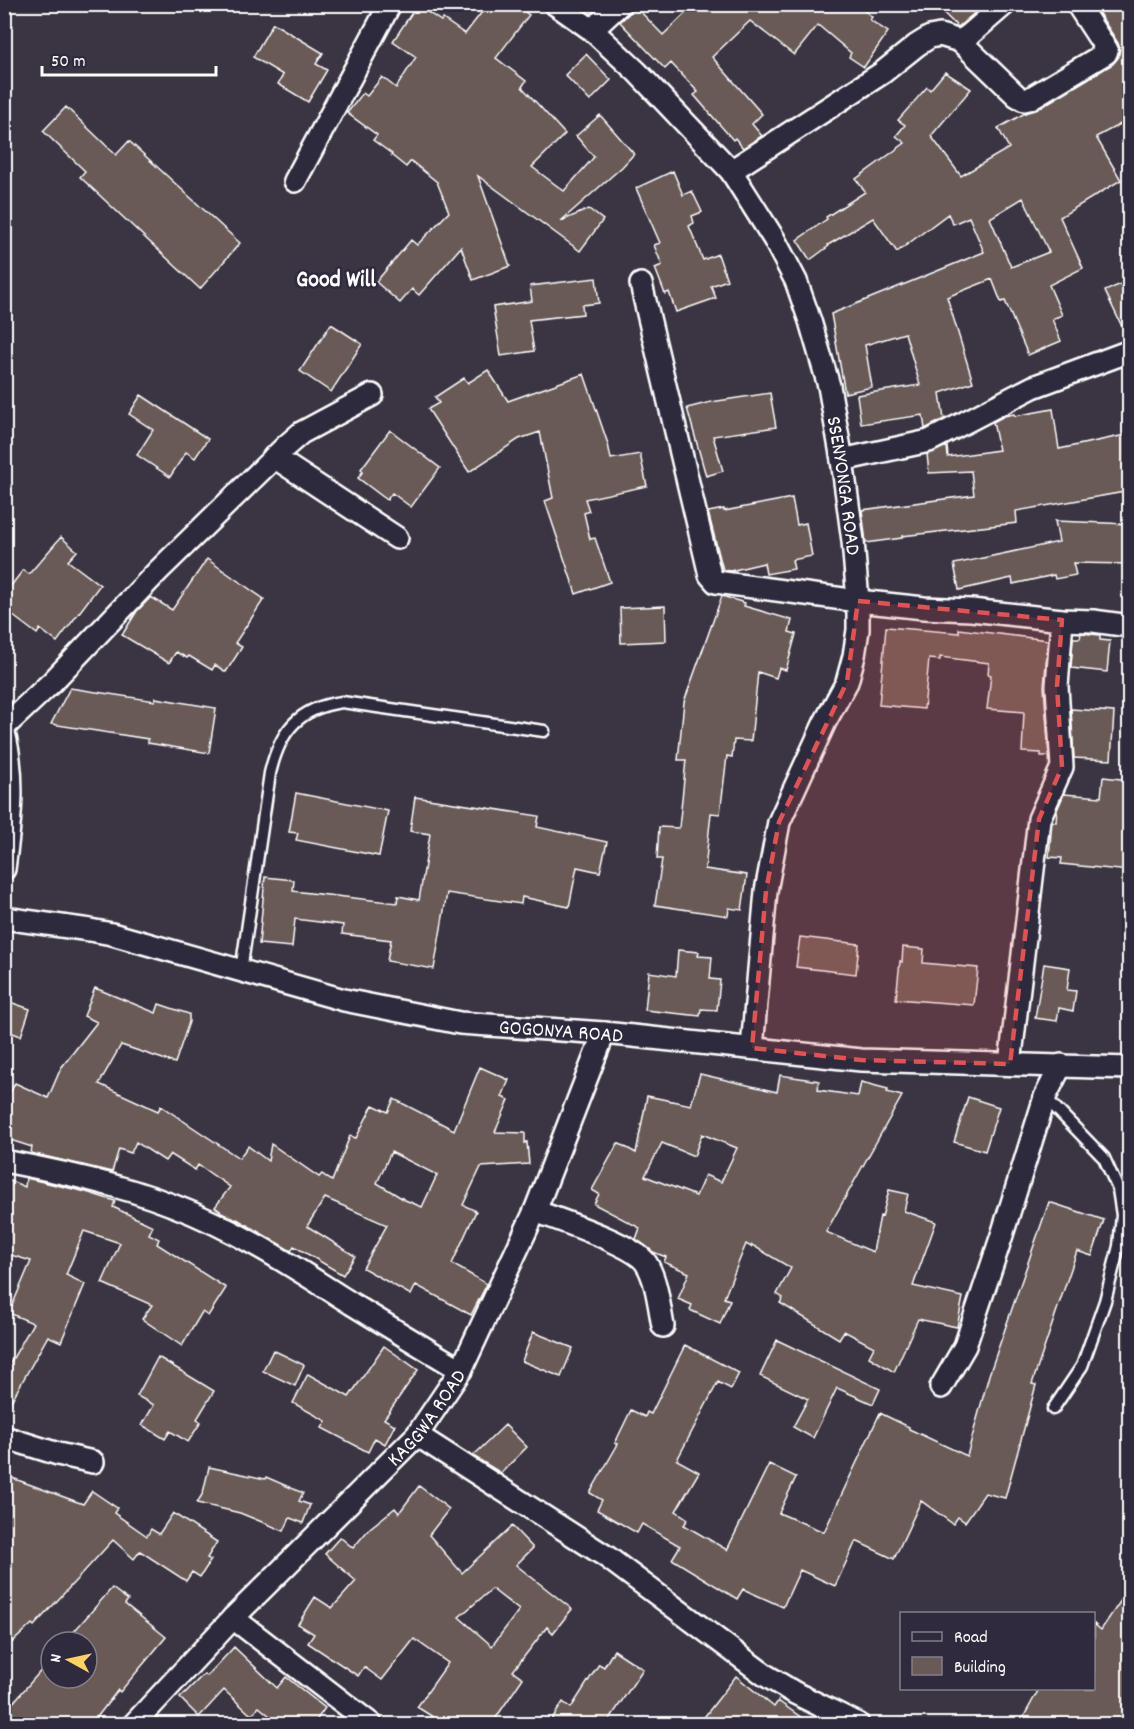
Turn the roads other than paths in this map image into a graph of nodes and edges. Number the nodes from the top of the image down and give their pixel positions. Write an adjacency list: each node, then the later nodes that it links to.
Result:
1 (390, 4): 9 (street)
2 (555, 4): 6 (street, SSENYONGA ROAD)
3 (620, 4): 6 (street)
4 (1005, 4): 7 (street)
5 (1077, 4): 7 (street)
6 (592, 30): 8 (street, SSENYONGA ROAD)
7 (960, 41): 8 (street)
8 (730, 171): 14 (street, SSENYONGA ROAD)
9 (296, 181)
10 (641, 284): 16 (street)
11 (1130, 351): 14 (street)
12 (372, 395): 13 (street)
13 (274, 458): 15 (street); 19 (street)
14 (842, 460): 16 (street, SSENYONGA ROAD)
15 (397, 538)
16 (858, 601): 17 (street); 26 (street, SSENYONGA ROAD)
17 (1062, 620): 18 (street); 27 (street)
18 (1130, 626)
19 (4, 726)
20 (544, 731): 24 (lane)
21 (4, 733): 22 (street)
22 (4, 869)
23 (4, 918): 24 (street, GOGONYA ROAD)
24 (241, 971): 25 (street, GOGONYA ROAD)
25 (604, 1033): 26 (street, GOGONYA ROAD); 32 (street, KAGGWA ROAD)
26 (752, 1048): 27 (street, GOGONYA ROAD)
27 (1011, 1064): 28 (street, GOGONYA ROAD)
28 (1060, 1065): 29 (street, GOGONYA ROAD); 30 (street)
29 (1130, 1068)
30 (1045, 1097): 35 (street); 36 (lane)
31 (4, 1161): 34 (street)
32 (535, 1211): 33 (street); 34 (street, KAGGWA ROAD)
33 (663, 1326)
34 (461, 1371): 37 (street, KAGGWA ROAD)
35 (941, 1387)
36 (1053, 1409)
37 (417, 1435): 40 (street, KAGGWA ROAD); 43 (street)
38 (4, 1437): 39 (street)
39 (93, 1462)
40 (233, 1618): 41 (street, KAGGWA ROAD); 42 (street)
41 (134, 1725)
42 (371, 1725)
43 (858, 1725)

